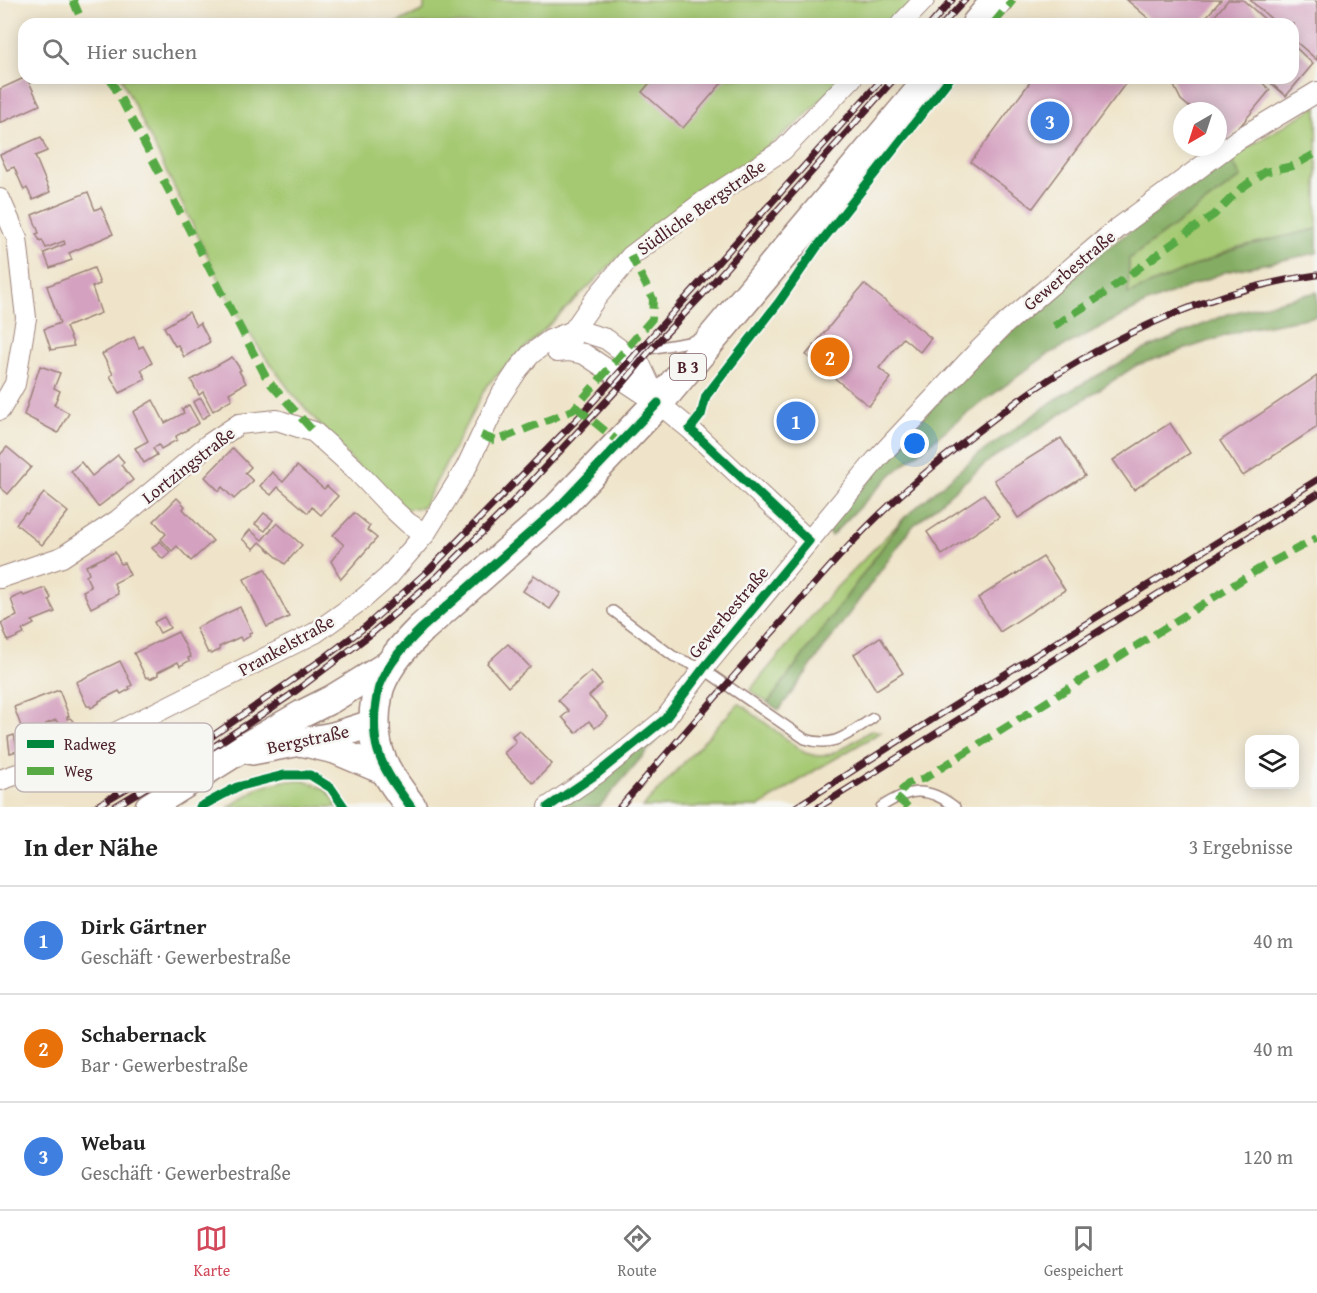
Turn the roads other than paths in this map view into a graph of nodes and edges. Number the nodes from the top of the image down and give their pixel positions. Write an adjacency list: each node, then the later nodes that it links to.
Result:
1 (924, 0): 3 (street)
2 (997, 0): 4 (main road)
3 (908, 18)
4 (982, 18)
5 (846, 84): 9 (street, Südliche Bergstraße)
6 (927, 84): 10 (main road, B 3)
7 (1317, 92): 17 (street, Gewerbestraße)
8 (0, 199): 15 (street)
9 (573, 331): 11 (street, Südliche Bergstraße); 12 (street); 13 (street, Prankelstraße)
10 (719, 331): 12 (lane); 14 (main road, B 3)
11 (569, 351): 13 (street); 14 (street)
12 (624, 351): 14 (street)
13 (531, 354): 16 (street, Prankelstraße)
14 (658, 403): 17 (street); 20 (main road, B 3)
15 (0, 410)
16 (425, 534): 18 (street, Lortzingstraße); 24 (street, Prankelstraße)
17 (809, 541): 21 (street, Gewerbestraße)
18 (0, 578)
19 (613, 611): 21 (lane)
20 (392, 662): 22 (main road); 25 (main road, B 3)
21 (703, 669): 23 (lane); 35 (street, Gewerbestraße)
22 (302, 714): 25 (main road, Bergstraße); 27 (main road, Bergstraße)
23 (873, 718)
24 (135, 723)
25 (374, 723): 26 (main road, Bergstraße); 29 (main road)
26 (301, 742): 27 (main road, Bergstraße); 29 (main road)
27 (233, 754): 28 (main road, Bergstraße)
28 (213, 766)
29 (387, 772): 34 (main road)
30 (15, 775): 31 (street, Prankelstraße)
31 (0, 780)
32 (172, 792): 33 (main road, Bergstraße)
33 (148, 807)
34 (411, 807)
35 (548, 807)
36 (881, 807): 37 (lane)
37 (955, 807)

